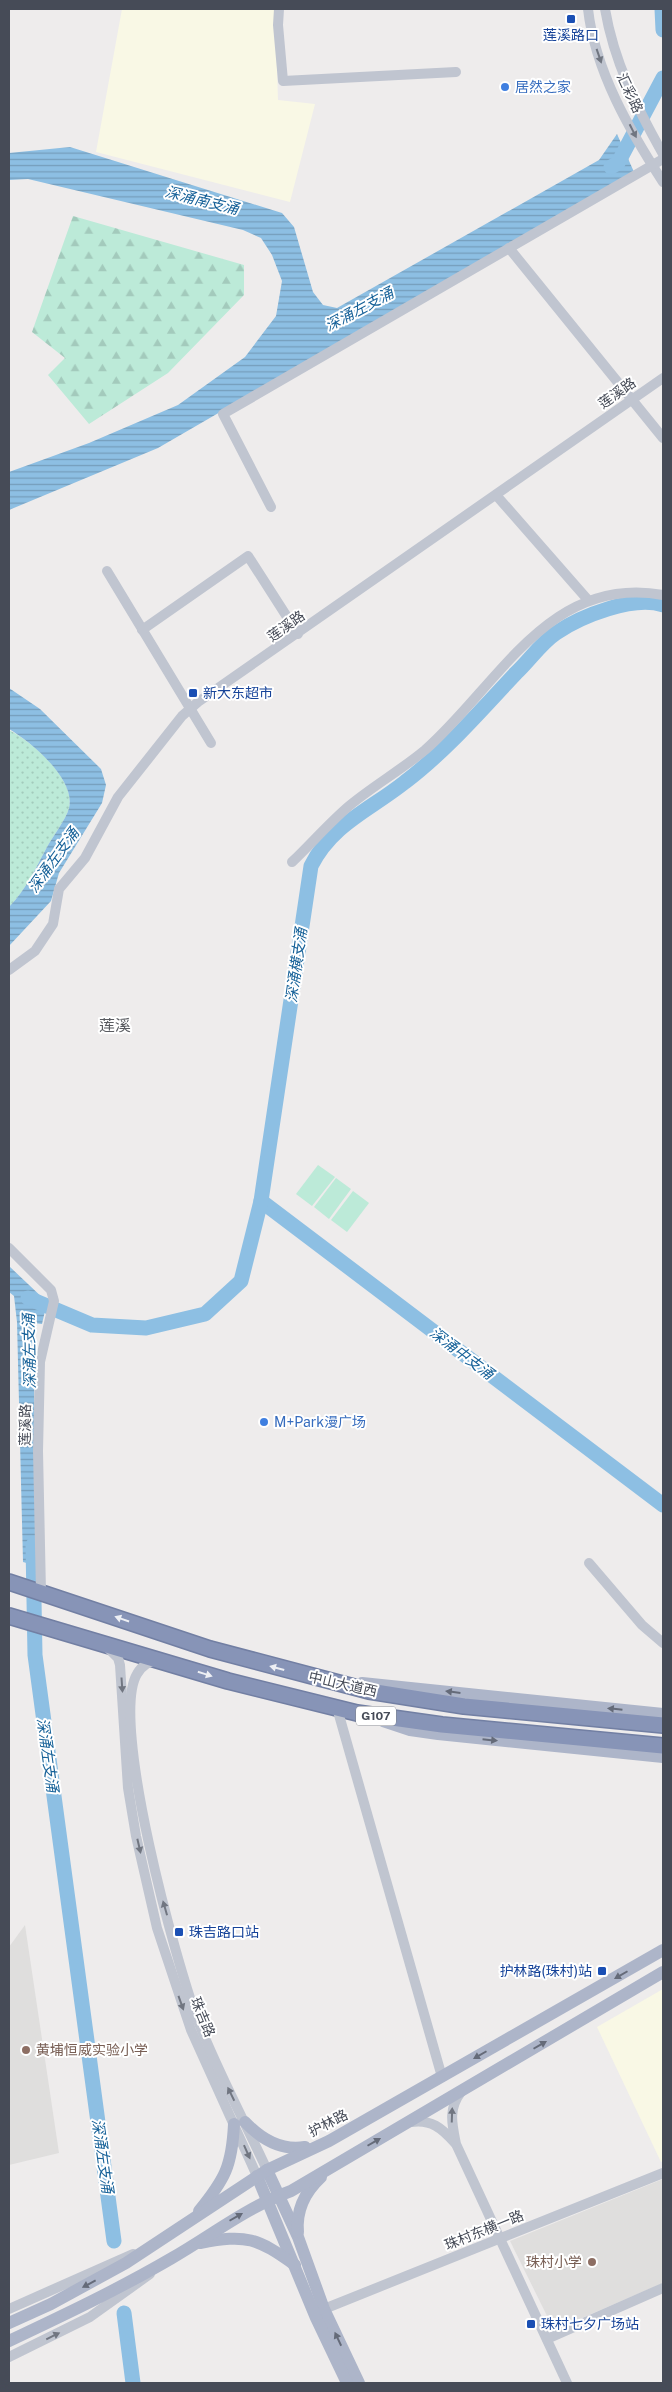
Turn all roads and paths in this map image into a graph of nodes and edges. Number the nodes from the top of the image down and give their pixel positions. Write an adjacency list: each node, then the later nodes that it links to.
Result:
1 (279, 9): 4 (street)
2 (588, 9): 7 (street, 汇彩路, one-way to 7)
3 (605, 9): 5 (street, 汇彩路)
4 (456, 72)
5 (663, 154)
6 (663, 159): 7 (street)
7 (652, 166): 8 (street, 汇彩路); 9 (street)
8 (663, 182)
9 (509, 248): 11 (street); 14 (street)
10 (663, 378): 11 (street, 莲溪路)
11 (632, 400): 12 (street); 13 (street, 莲溪路)
12 (663, 438)
13 (496, 495): 17 (street); 19 (street, 莲溪路)
14 (271, 507)
15 (107, 571): 18 (street)
16 (663, 595): 17 (street)
17 (588, 600): 22 (street)
18 (142, 630): 19 (street); 20 (street)
19 (298, 634): 20 (street, 莲溪路)
20 (190, 709): 21 (street); 23 (street, 莲溪路)
21 (211, 743)
22 (292, 862)
23 (9, 970)
24 (9, 1248): 27 (street, 莲溪路)
25 (589, 1563): 30 (street)
26 (11, 1582): 27 (highway, G107)
27 (38, 1590): 32 (highway, 中山大道西 / G107, one-way to 27)
28 (14, 1618): 29 (highway, G107)
29 (102, 1643): 31 (highway, 中山大道西 / G107); 44 (street, 珠吉路, one-way to 44)
30 (663, 1643)
31 (158, 1659): 33 (highway, 中山大道西 / G107, one-way to 33); 44 (street, 珠吉路, one-way to 31)
32 (324, 1680): 35 (main road, one-way to 32); 36 (highway, 中山大道西 / G107)
33 (337, 1708): 34 (highway, 中山大道西 / G107); 41 (street)
34 (357, 1713): 37 (highway, 中山大道西 / G107); 38 (main road, one-way to 38)
35 (663, 1714)
36 (663, 1725)
37 (663, 1746)
38 (663, 1757)
39 (663, 1950): 41 (main road, 护林路, one-way to 41)
40 (663, 1972): 42 (main road, one-way to 40)
41 (442, 2077): 45 (main road, 护林路)
42 (463, 2090): 43 (main road); 46 (street, one-way to 42)
43 (407, 2122): 46 (street); 47 (main road, one-way to 43)
44 (239, 2123): 45 (main road); 48 (street, 珠吉路); 51 (main road)
45 (329, 2141): 47 (main road); 48 (main road, 护林路)
46 (456, 2144): 53 (street)
47 (340, 2161): 50 (main road); 52 (main road)
48 (262, 2173): 50 (main road, 珠吉路); 51 (main road, 护林路)
49 (663, 2173): 53 (street, 珠村东横一路)
50 (273, 2197): 52 (main road, 珠吉路); 54 (main road, one-way to 50); 57 (main road, 珠吉路)
51 (190, 2222): 55 (main road, 护林路)
52 (298, 2237): 60 (main road, 珠吉路)
53 (500, 2238): 60 (street, 珠村东横一路); 62 (street)
54 (195, 2244): 56 (main road); 57 (main road)
55 (153, 2246): 59 (street); 61 (main road, 护林路, one-way to 61)
56 (162, 2264): 63 (main road); 64 (street, one-way to 56)
57 (296, 2265): 60 (main road, 珠吉路)
58 (663, 2288): 62 (street)
59 (9, 2309)
60 (319, 2311): 65 (main road, 珠吉路); 66 (main road, 珠吉路, one-way to 60)
61 (9, 2323)
62 (547, 2339): 67 (street)
63 (9, 2341)
64 (9, 2357)
65 (347, 2383)
66 (358, 2383)
67 (568, 2383)

